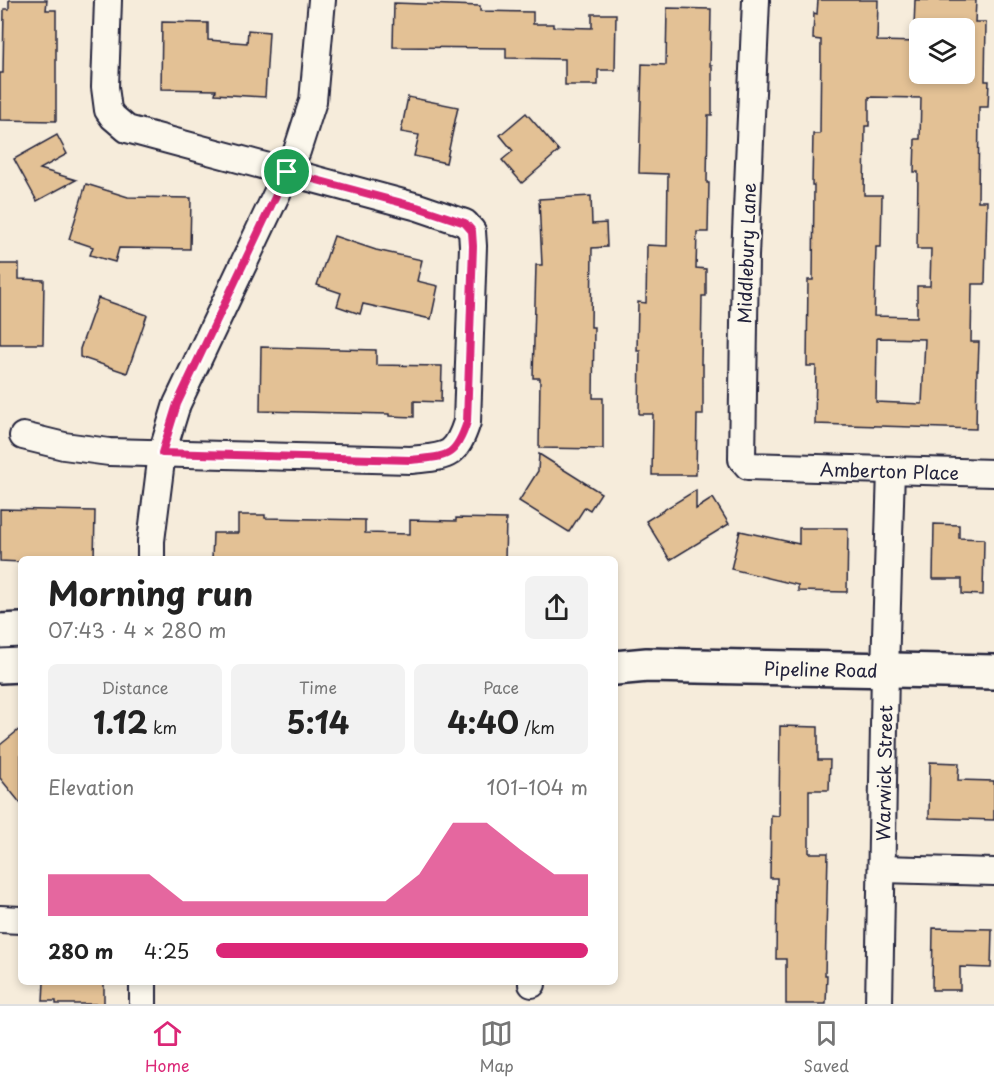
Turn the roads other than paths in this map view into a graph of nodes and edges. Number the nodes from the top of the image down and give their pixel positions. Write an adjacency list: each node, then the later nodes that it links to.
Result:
1 (108, 0): 4 (street)
2 (322, 0): 4 (street)
3 (756, 0): 7 (street, Middlebury Lane)
4 (287, 172): 6 (street); 6 (street)
5 (23, 436): 6 (street)
6 (162, 453): 10 (street)
7 (787, 467): 8 (street, Amberton Place)
8 (891, 470): 9 (street, Amberton Place); 18 (street, Warwick Street)
9 (994, 473)
10 (151, 556)
11 (18, 630): 12 (main road)
12 (0, 631)
13 (618, 653): 15 (main road, Pipeline Road)
14 (18, 665): 16 (main road)
15 (647, 665): 17 (main road, Pipeline Road); 18 (main road, Pipeline Road)
16 (0, 666)
17 (618, 668)
18 (885, 670): 19 (main road, Pipeline Road); 20 (street, Warwick Street)
19 (994, 672)
20 (882, 869): 21 (street); 26 (street, Warwick Street)
21 (994, 872)
22 (0, 919): 23 (street)
23 (18, 920)
24 (143, 985): 25 (street)
25 (142, 1004)
26 (879, 1004)

